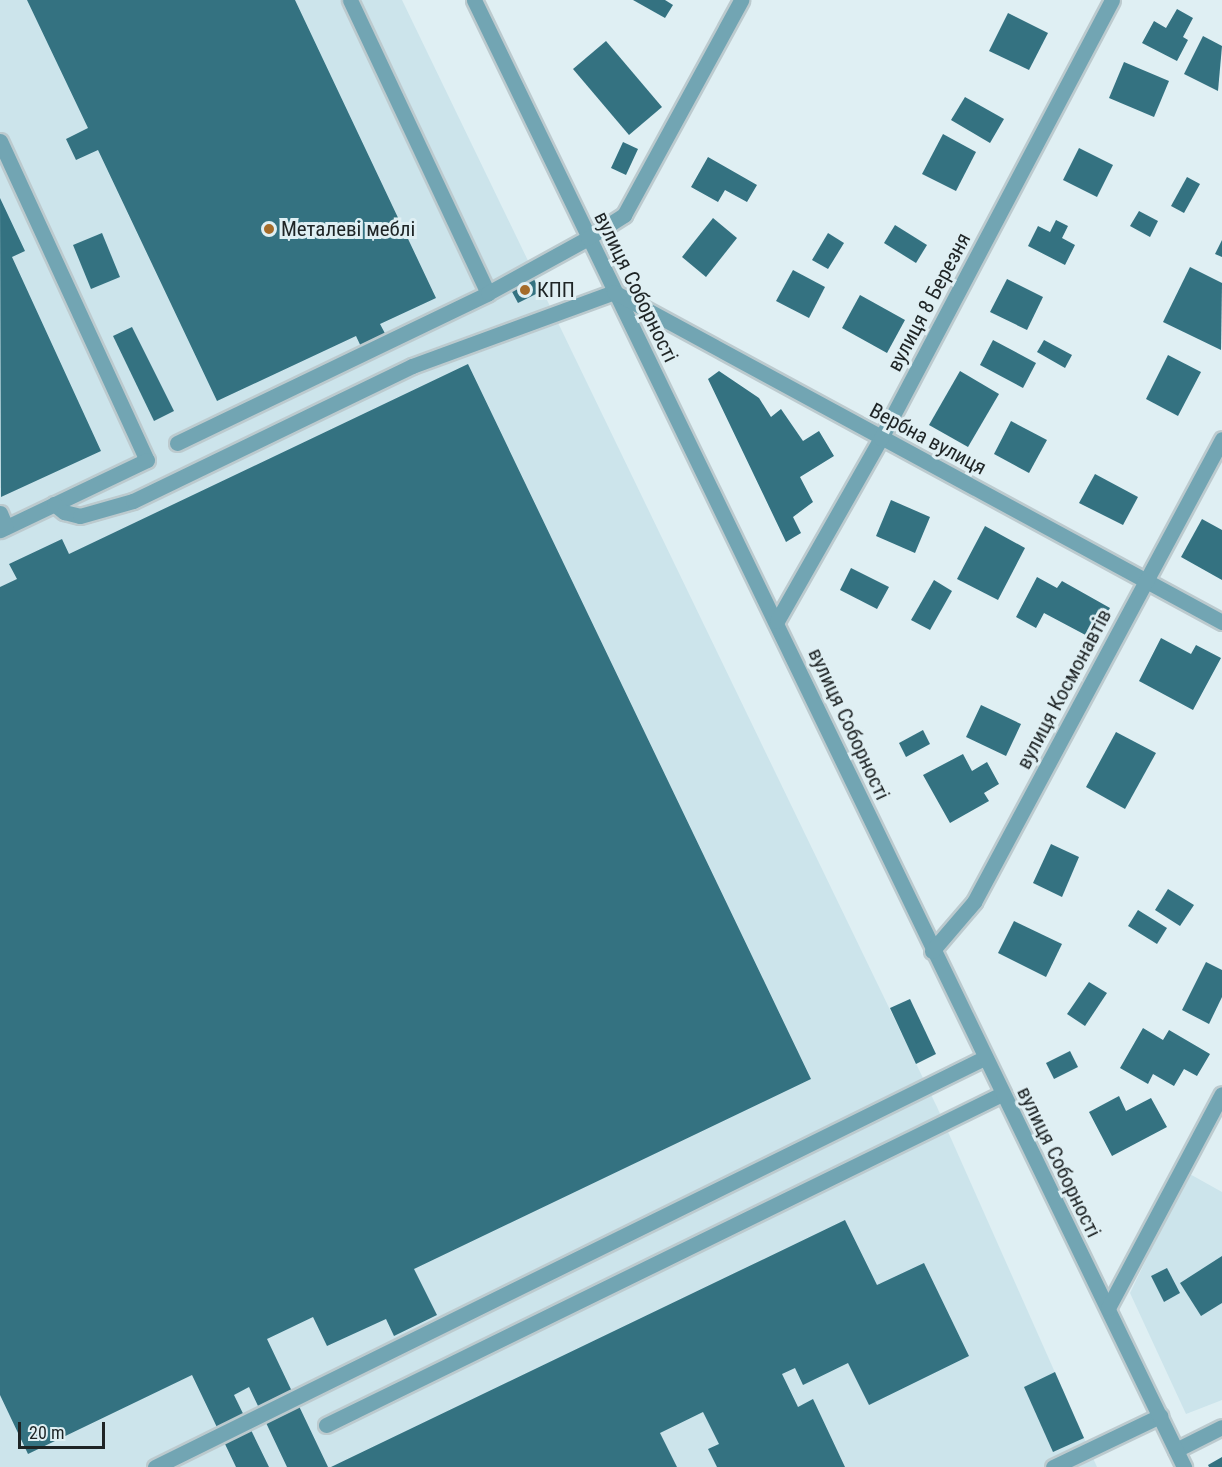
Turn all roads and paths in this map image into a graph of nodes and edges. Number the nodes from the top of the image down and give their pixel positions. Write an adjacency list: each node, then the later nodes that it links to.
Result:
1 (350, 0): 8 (street)
2 (474, 0): 6 (street, вулиця Соборності)
3 (741, 0): 6 (street)
4 (1112, 0): 9 (street, вулиця 8 Березня)
5 (0, 141): 12 (street)
6 (588, 238): 7 (street, вулиця Соборності); 8 (street)
7 (614, 292): 9 (street, Вербна вулиця); 12 (street); 15 (street, вулиця Соборності)
8 (488, 293): 11 (street)
9 (881, 438): 14 (street, Вербна вулиця); 15 (street, вулиця 8 Березня)
10 (1222, 439): 14 (street, вулиця Космонавтів)
11 (177, 442)
12 (54, 504): 13 (street)
13 (2, 523)
14 (1146, 580): 16 (street, Вербна вулиця); 17 (street, вулиця Космонавтів)
15 (777, 621): 17 (street, вулиця Соборності)
16 (1222, 622)
17 (932, 951): 18 (street, вулиця Соборності)
18 (984, 1058): 19 (street, вулиця Соборності); 26 (street)
19 (1002, 1094): 21 (street, вулиця Соборності); 23 (street)
20 (1222, 1094): 21 (street)
21 (1108, 1308): 22 (street, вулиця Соборності)
22 (1160, 1416): 25 (street, вулиця Соборності); 27 (street)
23 (326, 1425)
24 (1222, 1427): 25 (street)
25 (1176, 1450): 28 (street, вулиця Соборності)
26 (155, 1467)
27 (1053, 1467)
28 (1184, 1467)

